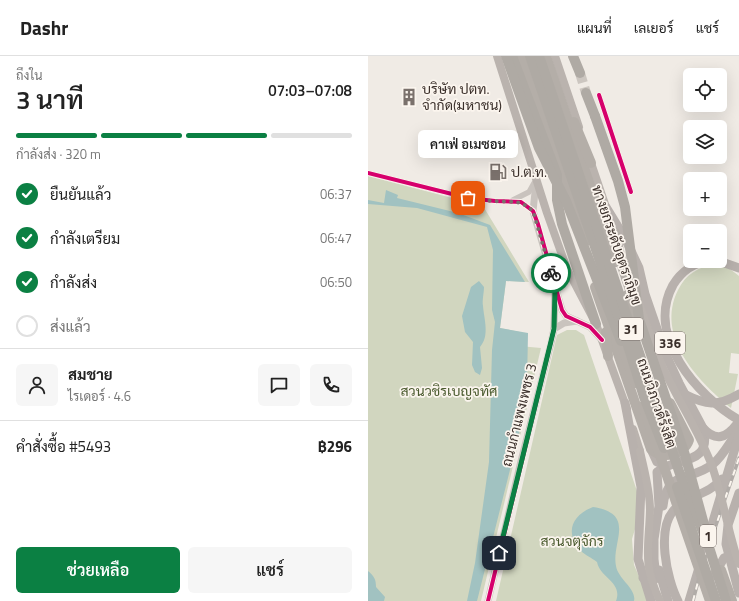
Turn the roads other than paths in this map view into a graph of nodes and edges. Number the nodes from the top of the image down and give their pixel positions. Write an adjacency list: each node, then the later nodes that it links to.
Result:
1 (497, 56): 16 (main road, 31)
2 (506, 56): 36 (highway, bridge)
3 (512, 56): 30 (highway)
4 (521, 56): 13 (highway, ถนนวิภาวดีรังสิต / 31)
5 (530, 56): 36 (highway, ทางยกระดับอุตราภิมุข / 31, bridge)
6 (538, 56): 47 (highway, ทางยกระดับอุตราภิมุข / 31, bridge)
7 (546, 56): 14 (highway); 61 (highway, ถนนวิภาวดีรังสิต / 31, bridge)
8 (555, 56): 14 (main road, ถนนวิภาวดีรังสิต / 31)
9 (573, 56): 10 (highway)
10 (580, 73)
11 (586, 93): 47 (highway, bridge)
12 (599, 95): 17 (street)
13 (558, 158): 28 (highway); 58 (highway, ถนนวิภาวดีรังสิต / 31, bridge)
14 (591, 163): 19 (main road, ถนนวิภาวดีรังสิต / 31)
15 (368, 173): 18 (street)
16 (536, 174): 18 (street); 20 (street); 30 (main road, 31)
17 (631, 192)
18 (511, 201): 20 (street)
19 (606, 207): 21 (main road, ถนนวิภาวดีรังสิต / 31); 27 (main road)
20 (533, 211): 26 (street, ถนนกำแพงเพชร 3)
21 (615, 232): 22 (main road, ถนนวิภาวดีรังสิต / 31); 42 (highway)
22 (628, 260): 27 (main road); 49 (main road, ถนนวิภาวดีรังสิต / 31, bridge)
23 (727, 264): 25 (main road)
24 (689, 268): 38 (main road, 336, bridge)
25 (738, 268)
26 (555, 289): 29 (street, ถนนกำแพงเพชร 3); 31 (street, ถนนกำแพงเพชร 3)
27 (645, 294): 34 (main road)
28 (604, 315): 33 (highway); 42 (highway)
29 (578, 321): 31 (street); 32 (street, ถนนกำแพงเพชร 3)
30 (596, 324): 32 (main road, 31)
31 (554, 329): 52 (street, ถนนกำแพงเพชร 3)
32 (602, 340): 33 (main road, 31)
33 (608, 356): 37 (main road, 31)
34 (684, 394): 35 (main road); 39 (main road)
35 (739, 394)
36 (644, 397): 59 (highway, ทางยกระดับอุตราภิมุข / 31, bridge)
37 (625, 403): 42 (main road, 31); 50 (main road)
38 (739, 421): 39 (main road)
39 (703, 428): 43 (main road)
40 (739, 430): 45 (main road)
41 (739, 435): 44 (main road, 1)
42 (645, 450): 43 (main road); 54 (main road, 31, bridge)
43 (666, 466): 45 (main road)
44 (728, 471): 56 (main road); 57 (main road, 1)
45 (661, 490): 50 (main road); 55 (main road)
46 (739, 493): 48 (main road, 1)
47 (708, 544): 60 (highway, ทางยกระดับอุตราภิมุข / 31, bridge)
48 (728, 556): 49 (main road, 1); 49 (main road); 58 (main road)
49 (737, 559): 51 (main road, 1)
50 (642, 578): 53 (main road)
51 (739, 592): 58 (main road)
52 (488, 601)
53 (651, 601)
54 (660, 601)
55 (668, 601)
56 (678, 601)
57 (689, 601)
58 (706, 601)
59 (716, 601)
60 (726, 601)
61 (732, 601)

